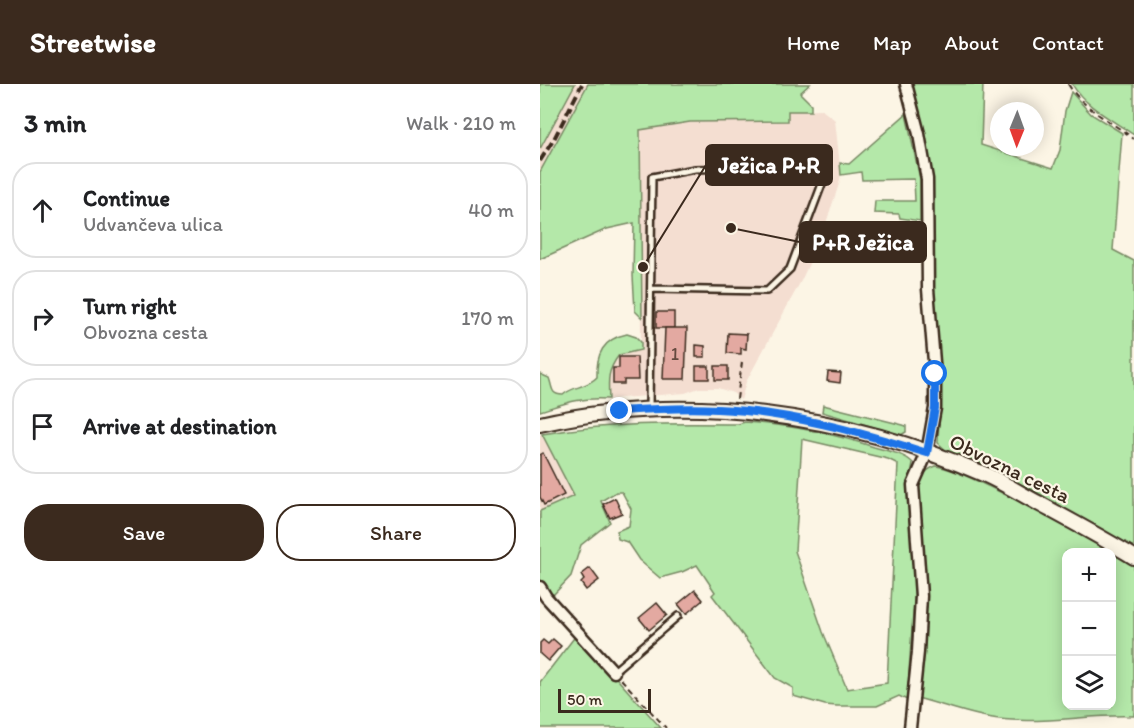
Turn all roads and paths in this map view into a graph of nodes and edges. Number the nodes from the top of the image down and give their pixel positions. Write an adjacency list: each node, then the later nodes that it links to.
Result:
1 (906, 84): 9 (street)
2 (1068, 84): 3 (path)
3 (1134, 139)
4 (652, 289): 4 (lane); 6 (lane)
5 (742, 363): 7 (path)
6 (649, 410): 7 (street, Obvozna cesta); 8 (street, Obvozna cesta)
7 (735, 410): 9 (street, Obvozna cesta)
8 (540, 424)
9 (927, 453): 10 (street, Obvozna cesta); 15 (street)
10 (1134, 557)
11 (540, 587): 13 (street)
12 (678, 616): 13 (lane)
13 (614, 671): 14 (path)
14 (666, 728)
15 (910, 728)

